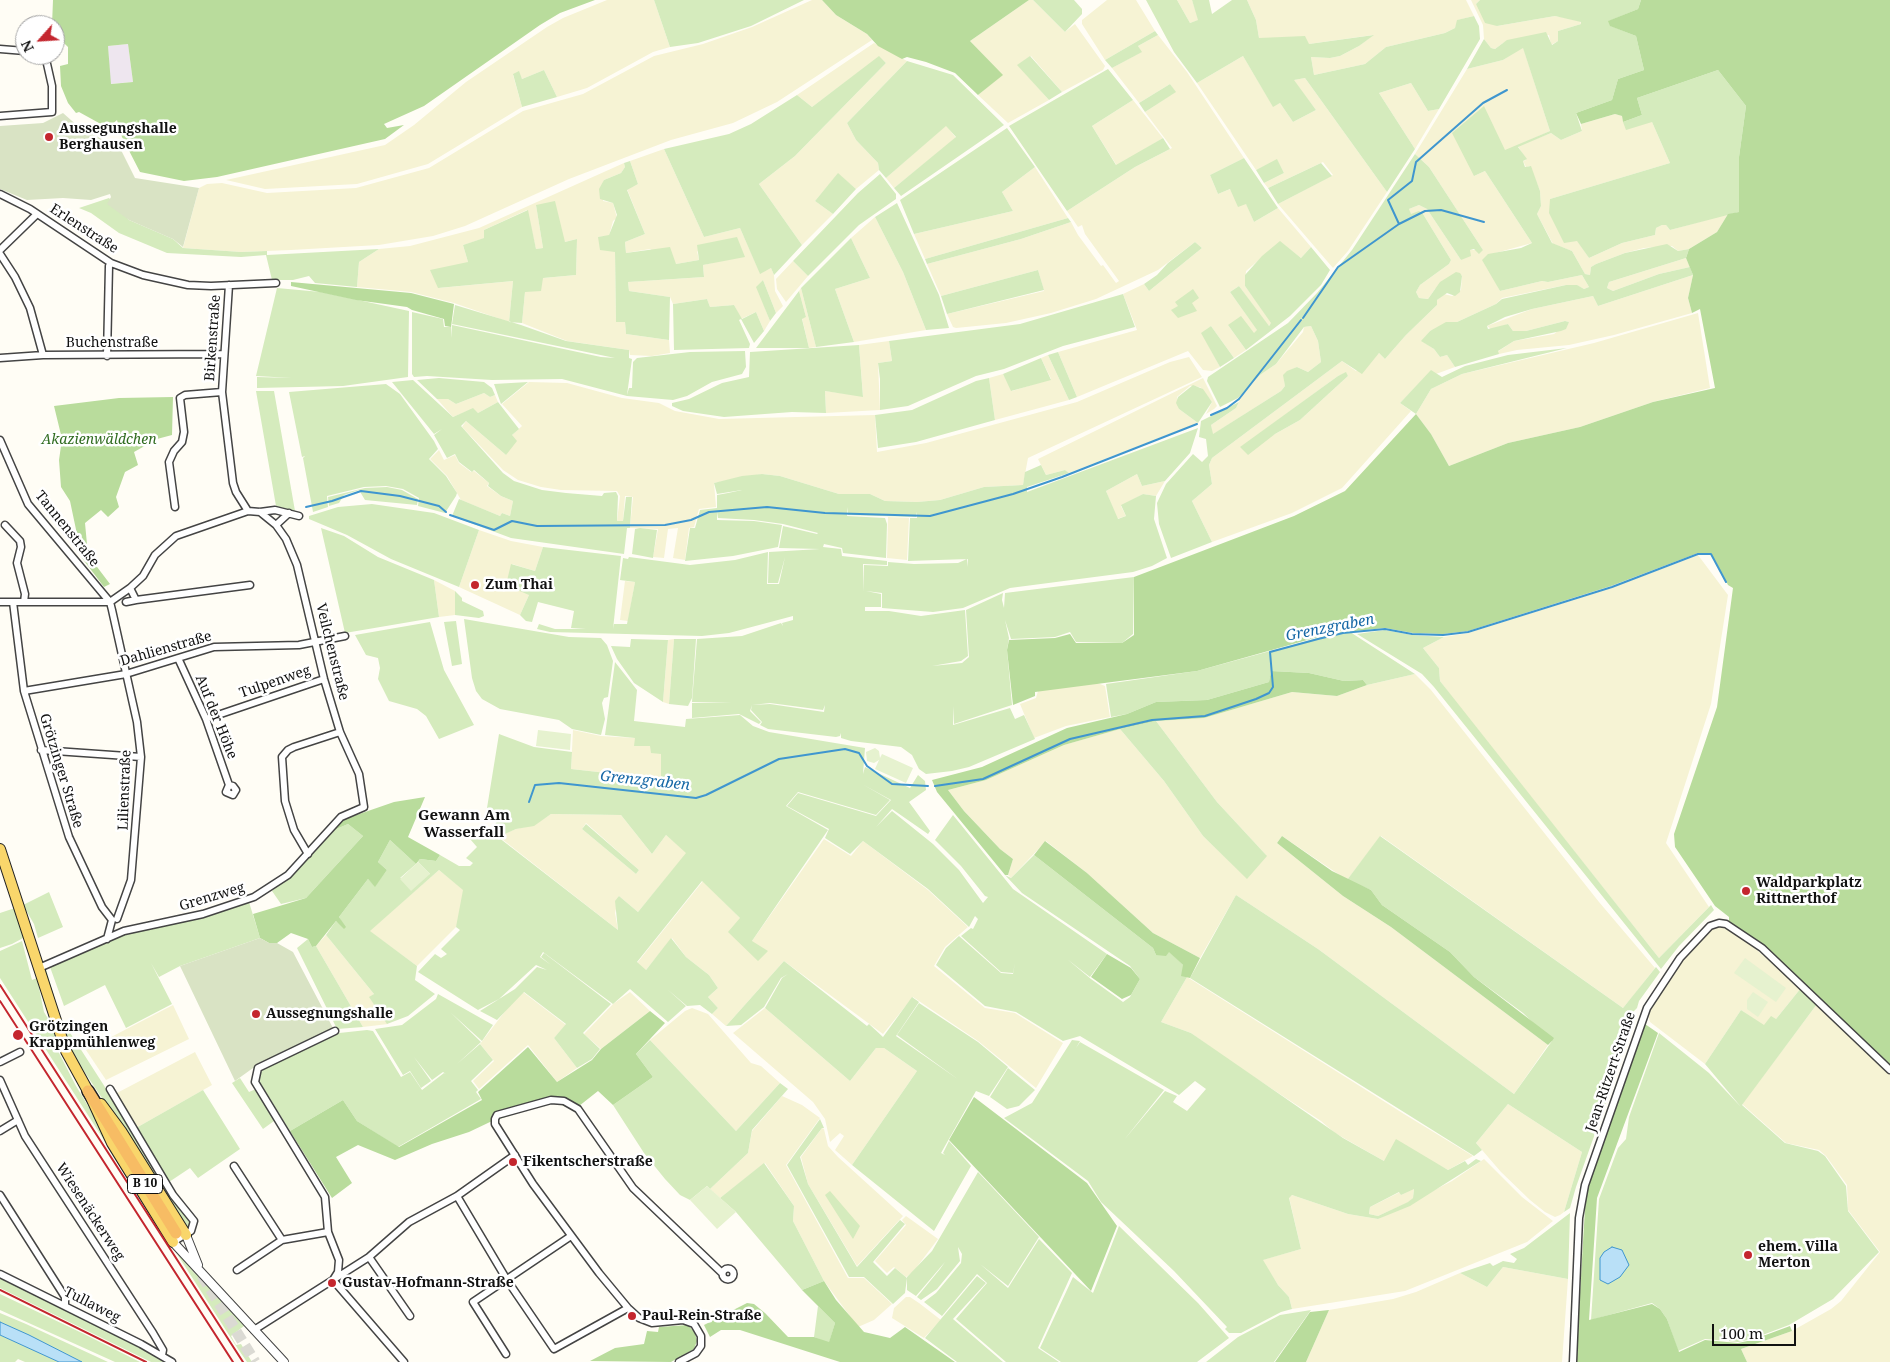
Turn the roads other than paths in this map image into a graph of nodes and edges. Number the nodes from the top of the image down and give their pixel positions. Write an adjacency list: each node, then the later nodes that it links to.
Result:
1 (0, 49): 2 (street)
2 (15, 50)
3 (47, 65): 4 (street)
4 (0, 116)
5 (0, 194): 6 (street, Erlenstraße)
6 (37, 214): 7 (street); 9 (street, Erlenstraße)
7 (0, 250)
8 (0, 254): 13 (street)
9 (111, 263): 11 (street, Erlenstraße); 14 (street)
10 (276, 283): 11 (street, Erlenstraße)
11 (230, 285): 12 (street, Birkenstraße)
12 (224, 354): 14 (street, Buchenstraße); 16 (street, Birkenstraße)
13 (44, 355): 14 (street, Buchenstraße); 15 (street, Buchenstraße)
14 (108, 356)
15 (0, 358)
16 (222, 392): 18 (street); 19 (street, Birkenstraße)
17 (0, 440): 31 (street, Tannenstraße)
18 (176, 507)
19 (248, 511): 20 (street); 26 (street)
20 (260, 512): 21 (street); 23 (street, Veilchenstraße)
21 (289, 514): 22 (street); 23 (street)
22 (298, 516)
23 (276, 524): 34 (street, Veilchenstraße)
24 (5, 525): 30 (street)
25 (250, 586): 27 (street)
26 (130, 588): 27 (street); 31 (street)
27 (136, 600): 32 (street)
28 (0, 602): 29 (street)
29 (13, 602): 30 (street); 38 (street, Grötzinger Straße)
30 (24, 602): 31 (street)
31 (110, 602): 36 (street, Lilienstraße)
32 (126, 602)
33 (345, 636): 34 (street, Dahlienstraße)
34 (315, 642): 35 (street, Dahlienstraße); 37 (street, Veilchenstraße)
35 (178, 658): 36 (street, Dahlienstraße); 39 (street, Auf der Höhe)
36 (126, 674): 38 (street, Dahlienstraße); 42 (street, Lilienstraße)
37 (324, 678): 39 (street, Tulpenweg); 40 (street, Veilchenstraße)
38 (24, 691): 41 (street, Grötzinger Straße)
39 (206, 719): 43 (street, Auf der Höhe)
40 (340, 732): 44 (street, Veilchenstraße); 46 (street)
41 (41, 750): 42 (street); 47 (street, Grötzinger Straße)
42 (141, 757): 47 (street, Lilienstraße)
43 (229, 785)
44 (364, 806): 46 (street, Grenzweg)
45 (0, 849): 50 (main road, B 10)
46 (308, 854): 48 (street, Grenzweg)
47 (114, 920): 48 (street); 49 (street)
48 (124, 931): 49 (street, Grenzweg)
49 (107, 938): 50 (street, Grenzweg)
50 (39, 968): 57 (main road, B 10)
51 (335, 1031): 64 (street)
52 (20, 1052): 53 (street)
53 (0, 1062)
54 (1890, 1070): 85 (street, Jean-Ritzert-Straße)
55 (0, 1080): 58 (street, Wiesenäckerweg)
56 (110, 1089): 66 (street)
57 (88, 1091): 66 (highway, B 10)
58 (18, 1120): 59 (street); 80 (street, Wiesenäckerweg)
59 (0, 1131)
60 (515, 1155): 63 (street); 65 (street); 71 (street)
61 (234, 1166): 67 (street)
62 (0, 1195): 75 (street)
63 (457, 1196): 68 (street); 74 (street)
64 (328, 1232): 67 (street); 73 (street)
65 (571, 1236): 74 (street); 76 (street)
66 (178, 1237): 69 (street); 69 (street)
67 (282, 1240): 70 (street)
68 (369, 1257): 73 (street); 77 (street)
69 (200, 1270): 78 (street)
70 (237, 1270)
71 (722, 1273)
72 (0, 1274): 75 (street, Tullaweg)
73 (333, 1280): 78 (street); 83 (street)
74 (507, 1280): 76 (street); 79 (street)
75 (66, 1306): 80 (street, Tullaweg)
76 (628, 1308): 84 (street)
77 (410, 1316)
78 (254, 1330): 82 (street)
79 (506, 1354)
80 (162, 1355): 81 (street, Tullaweg)
81 (172, 1362)
82 (284, 1362)
83 (404, 1362)
84 (679, 1362)
85 (1573, 1362)

